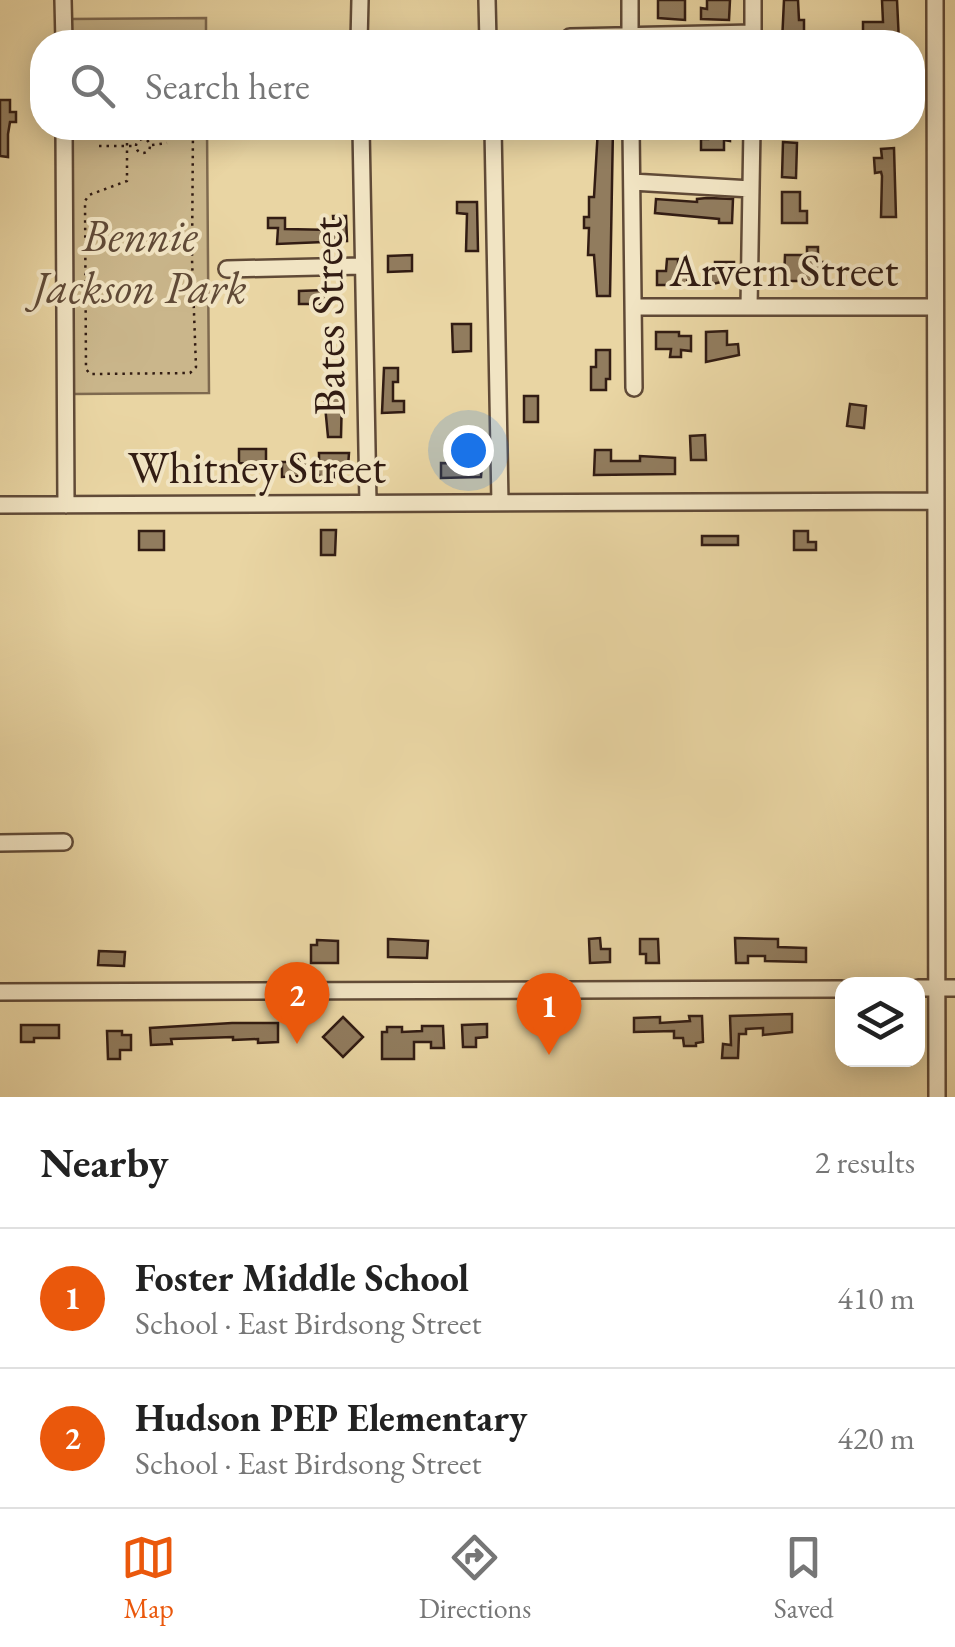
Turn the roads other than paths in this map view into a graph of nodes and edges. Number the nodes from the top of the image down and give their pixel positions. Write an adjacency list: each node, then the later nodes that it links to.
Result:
1 (63, 0): 8 (street)
2 (360, 0): 9 (street)
3 (487, 0): 10 (street)
4 (630, 0): 11 (street)
5 (753, 0): 12 (street)
6 (935, 5): 7 (street); 18 (street)
7 (955, 10)
8 (64, 30)
9 (359, 30)
10 (488, 30)
11 (630, 30)
12 (752, 30)
13 (64, 140): 34 (street)
14 (361, 140): 22 (street, Bates Street)
15 (493, 140): 32 (street)
16 (631, 140): 20 (street)
17 (752, 140): 21 (street)
18 (935, 154): 19 (street); 25 (street)
19 (955, 154)
20 (632, 182): 21 (street); 24 (street)
21 (751, 189): 26 (street)
22 (362, 266): 23 (street); 31 (street, Bates Street)
23 (228, 269)
24 (634, 307): 26 (street, Arvern Street); 27 (street)
25 (935, 307): 26 (street, Arvern Street); 28 (street)
26 (749, 308)
27 (634, 388)
28 (935, 435): 29 (street); 30 (street)
29 (955, 435)
30 (935, 500): 32 (street, Whitney Street); 35 (street)
31 (368, 504): 32 (street, Whitney Street); 34 (street, Whitney Street)
32 (500, 504)
33 (0, 505): 34 (street, Whitney Street)
34 (66, 505)
35 (935, 578): 36 (street); 40 (street)
36 (955, 578)
37 (64, 842): 38 (street)
38 (0, 843)
39 (925, 988): 40 (street)
40 (936, 988): 41 (street); 44 (street)
41 (955, 988)
42 (835, 989): 43 (street)
43 (0, 992)
44 (937, 1097)

